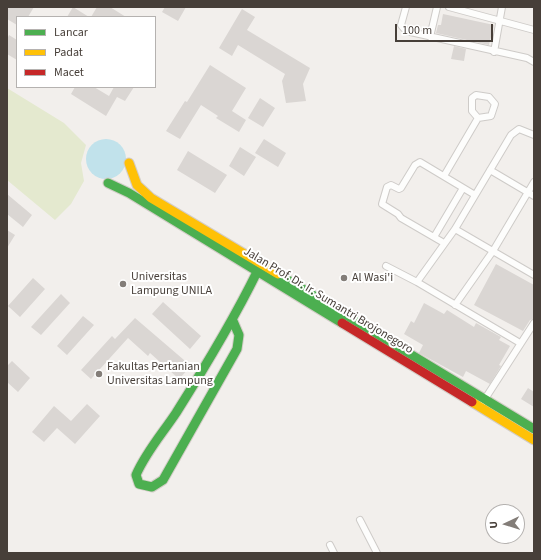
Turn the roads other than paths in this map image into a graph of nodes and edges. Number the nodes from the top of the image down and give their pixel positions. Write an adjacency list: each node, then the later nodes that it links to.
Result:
1 (406, 7): 7 (street)
2 (437, 7): 7 (street)
3 (449, 7): 5 (street)
4 (502, 7): 5 (street)
5 (500, 20): 6 (street); 8 (street)
6 (534, 30)
7 (430, 37): 8 (street)
8 (494, 52): 9 (street)
9 (534, 62)
10 (478, 118): 10 (street); 14 (street)
11 (534, 135): 13 (street)
12 (129, 163): 30 (street, Jalan Prof. Dr. Ir. Sumantri Brojonegoro)
13 (490, 170): 18 (street); 19 (street)
14 (444, 176): 17 (street); 22 (street)
15 (534, 182): 18 (street)
16 (108, 183): 26 (street, Jalan Prof. Dr. Ir. Sumantri Brojonegoro)
17 (462, 188): 19 (street); 22 (street)
18 (528, 192): 20 (street); 24 (street)
19 (475, 195): 21 (street)
20 (534, 196)
21 (455, 229): 23 (street); 24 (street)
22 (434, 237): 23 (street)
23 (444, 243): 28 (street)
24 (493, 251): 27 (street); 29 (street)
25 (386, 266): 28 (street)
26 (257, 272): 31 (street); 33 (street, Jalan Prof. Dr. Ir. Sumantri Brojonegoro)
27 (534, 275)
28 (417, 282): 29 (street)
29 (455, 305): 34 (street)
30 (354, 319): 33 (street); 35 (street, Jalan Prof. Dr. Ir. Sumantri Brojonegoro)
31 (233, 321): 31 (street)
32 (534, 323): 34 (street)
33 (348, 327): 36 (street, Jalan Prof. Dr. Ir. Sumantri Brojonegoro)
34 (520, 343): 35 (street)
35 (486, 398): 36 (street); 37 (street, Jalan Prof. Dr. Ir. Sumantri Brojonegoro)
36 (480, 407): 38 (street, Jalan Prof. Dr. Ir. Sumantri Brojonegoro)
37 (534, 429)
38 (534, 440)
39 (360, 520): 42 (street)
40 (330, 545): 41 (street)
41 (334, 553)
42 (377, 553)

